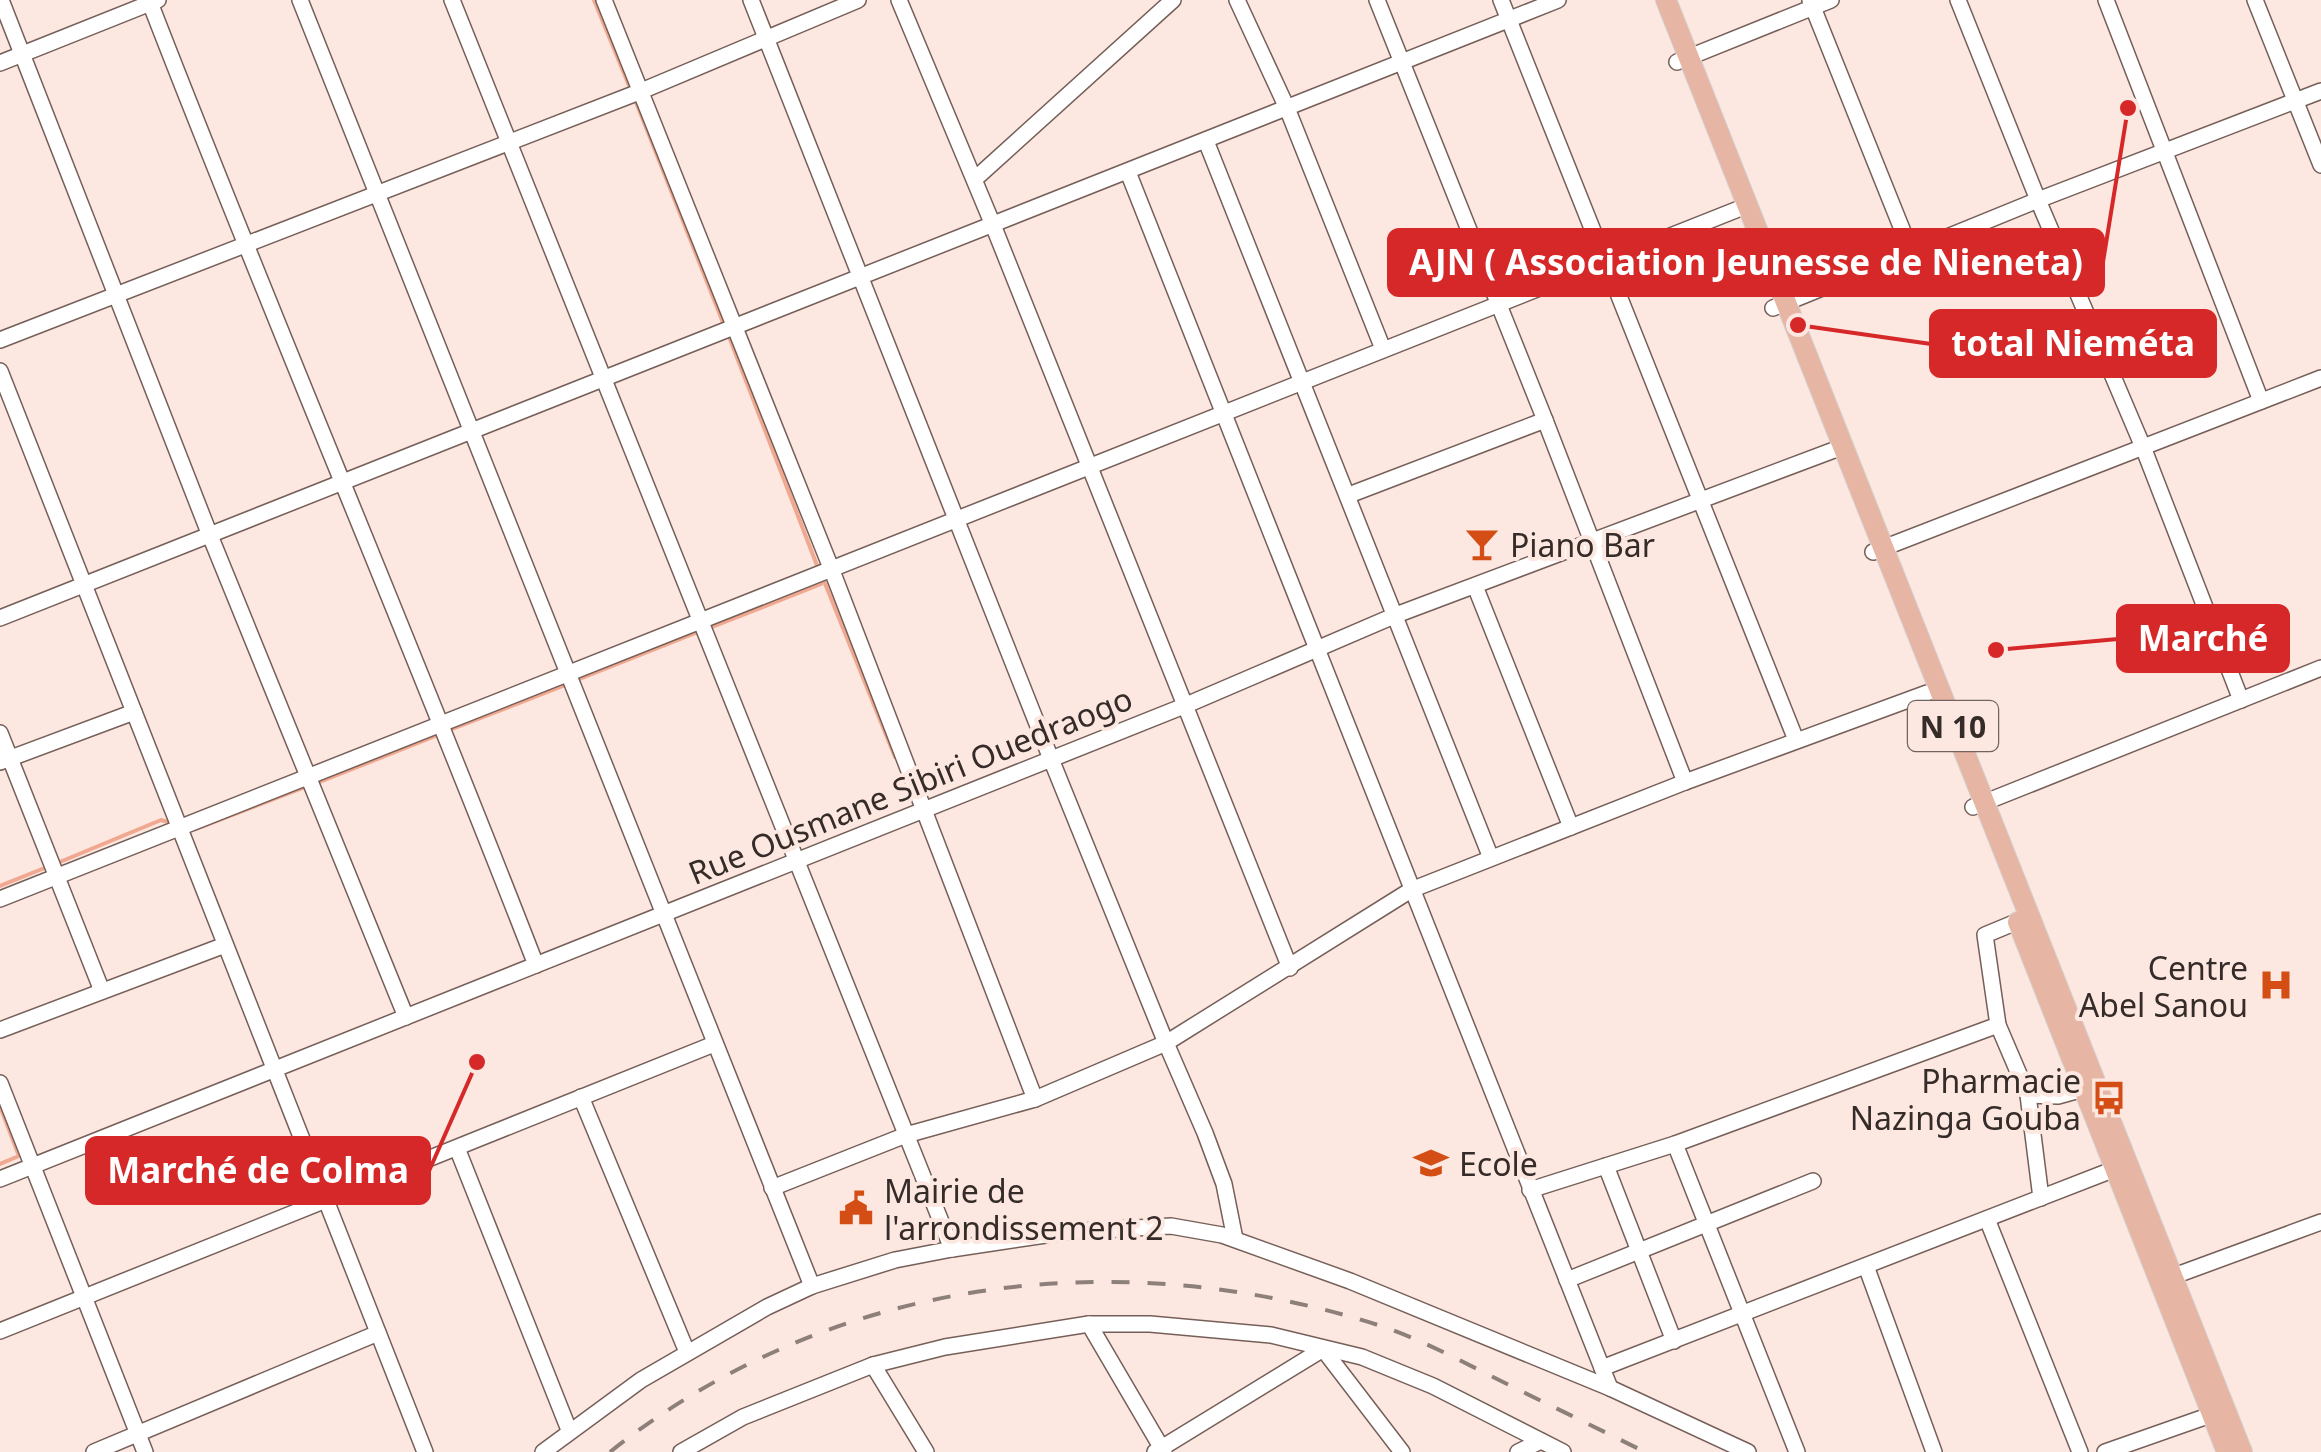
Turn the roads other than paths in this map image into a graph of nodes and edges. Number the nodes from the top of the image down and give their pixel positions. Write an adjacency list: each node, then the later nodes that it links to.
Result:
1 (1, 0): 23 (street)
2 (300, 0): 37 (street)
3 (452, 0): 31 (street)
4 (604, 0): 28 (street)
5 (751, 0): 22 (street)
6 (858, 0): 22 (street)
7 (900, 0): 36 (street)
8 (1173, 0): 36 (street)
9 (1238, 0): 30 (street)
10 (1377, 0): 26 (street)
11 (1502, 0): 21 (street)
12 (1558, 0): 21 (street)
13 (1652, 0): 24 (main road, N 10)
14 (1666, 0): 24 (main road, N 10)
15 (1832, 0): 20 (street)
16 (1958, 0): 38 (street)
17 (2106, 0): 33 (street)
18 (2255, 0): 29 (street)
19 (152, 1): 23 (street); 41 (street)
20 (1811, 4): 24 (street); 42 (street)
21 (1509, 20): 26 (street); 43 (street)
22 (768, 39): 28 (street); 44 (street)
23 (23, 54): 25 (street); 45 (street)
24 (1683, 60): 39 (main road, N 10)
25 (0, 62)
26 (1402, 62): 30 (street); 46 (street)
27 (2321, 91): 29 (street)
28 (638, 92): 31 (street); 48 (street)
29 (2296, 100): 33 (street); 34 (street)
30 (1287, 108): 32 (street); 50 (street)
31 (509, 141): 37 (street); 52 (street)
32 (1206, 141): 35 (street); 54 (street)
33 (2163, 152): 38 (street); 55 (street)
34 (2321, 165)
35 (1128, 172): 40 (street); 56 (street)
36 (974, 179): 40 (street)
37 (375, 193): 41 (street); 58 (street)
38 (2038, 200): 42 (street); 59 (street)
39 (1740, 208): 43 (street); 47 (main road, N 10)
40 (994, 225): 44 (street); 61 (street)
41 (243, 245): 45 (street); 62 (street)
42 (1912, 254): 47 (street)
43 (1604, 259): 46 (street); 64 (street)
44 (862, 275): 48 (street); 65 (street)
45 (116, 295): 49 (street); 66 (street)
46 (1497, 302): 50 (street); 57 (street)
47 (1779, 306): 60 (main road, N 10)
48 (733, 330): 52 (street); 69 (street)
49 (0, 340)
50 (1383, 349): 54 (street)
51 (0, 371): 70 (street)
52 (602, 378): 58 (street); 74 (street)
53 (2321, 378): 55 (street)
54 (1301, 380): 56 (street); 63 (street)
55 (2261, 400): 59 (street)
56 (1222, 412): 61 (street); 75 (street)
57 (1545, 420): 63 (street); 67 (street)
58 (471, 429): 62 (street); 77 (street)
59 (2143, 447): 68 (street); 79 (street)
60 (1837, 449): 64 (street, Rue Ousmane Sibiri Ouedraogo); 68 (main road, N 10)
61 (1090, 466): 65 (street); 80 (street)
62 (343, 481): 66 (street); 82 (street)
63 (1348, 495): 72 (street)
64 (1700, 500): 67 (street, Rue Ousmane Sibiri Ouedraogo); 84 (street)
65 (956, 518): 69 (street); 85 (street)
66 (209, 533): 70 (street); 87 (street)
67 (1592, 542): 71 (street, Rue Ousmane Sibiri Ouedraogo); 88 (street)
68 (1878, 550): 78 (main road, N 10); 89 (main road, N 10)
69 (831, 568): 74 (street); 90 (street)
70 (82, 585): 73 (street); 81 (street)
71 (1475, 586): 72 (street, Rue Ousmane Sibiri Ouedraogo); 91 (street)
72 (1396, 615): 75 (street, Rue Ousmane Sibiri Ouedraogo); 93 (street)
73 (0, 618)
74 (700, 620): 77 (street); 94 (street)
75 (1317, 649): 80 (street, Rue Ousmane Sibiri Ouedraogo); 96 (street)
76 (2321, 668): 79 (street)
77 (568, 672): 82 (street); 98 (street)
78 (1927, 693): 84 (street); 89 (main road, N 10)
79 (2240, 700): 89 (street)
80 (1184, 706): 85 (street, Rue Ousmane Sibiri Ouedraogo); 102 (street)
81 (134, 712): 86 (street); 92 (street)
82 (442, 723): 87 (street); 101 (street)
83 (0, 733): 86 (street)
84 (1796, 740): 88 (street)
85 (1051, 759): 90 (street, Rue Ousmane Sibiri Ouedraogo); 108 (street)
86 (5, 760): 95 (street)
87 (310, 776): 92 (street); 104 (street)
88 (1685, 782): 91 (street)
89 (1979, 805): 99 (main road, N 10)
90 (923, 810): 94 (street, Rue Ousmane Sibiri Ouedraogo); 114 (street)
91 (1572, 827): 93 (street)
92 (180, 828): 95 (street); 100 (street)
93 (1491, 858): 96 (street)
94 (796, 861): 98 (street, Rue Ousmane Sibiri Ouedraogo); 115 (street)
95 (55, 878): 97 (street); 103 (street)
96 (1411, 890): 102 (street); 124 (street)
97 (0, 899)
98 (664, 912): 101 (street, Rue Ousmane Sibiri Ouedraogo); 107 (street)
99 (2024, 919): 105 (street); 111 (main road, N 10)
100 (225, 945): 103 (street); 109 (street)
101 (536, 965): 104 (street, Rue Ousmane Sibiri Ouedraogo)
102 (1290, 968): 108 (street)
103 (102, 991): 106 (street)
104 (406, 1016): 109 (street, Rue Ousmane Sibiri Ouedraogo)
105 (1998, 1025): 112 (street); 116 (street)
106 (0, 1030)
107 (714, 1044): 113 (street); 123 (street)
108 (1166, 1044): 114 (street); 130 (street)
109 (276, 1068): 118 (street, Rue Ousmane Sibiri Ouedraogo); 126 (street)
110 (0, 1083): 118 (street)
111 (2090, 1087): 112 (street); 120 (main road, N 10)
112 (2028, 1094): 125 (street)
113 (580, 1098): 117 (street); 144 (street)
114 (1034, 1098): 115 (street)
115 (906, 1135): 123 (street); 131 (street)
116 (1675, 1144): 119 (street); 129 (street)
117 (457, 1148): 126 (street); 149 (street)
118 (32, 1166): 121 (street, Rue Ousmane Sibiri Ouedraogo); 137 (street)
119 (1606, 1166): 124 (street); 132 (street)
120 (2122, 1166): 125 (street); 134 (main road, N 10); 148 (main road, N 10)
121 (0, 1178)
122 (1813, 1181): 129 (street)
123 (772, 1188): 136 (street)
124 (1530, 1190): 135 (street)
125 (2040, 1198): 127 (street)
126 (328, 1199): 137 (street); 141 (street)
127 (1987, 1219): 133 (street); 165 (street)
128 (2321, 1222): 134 (street)
129 (1706, 1224): 132 (street); 138 (street)
130 (1235, 1239): 131 (street); 147 (street)
131 (952, 1249): 136 (street)
132 (1638, 1252): 135 (street); 142 (street)
133 (1866, 1266): 138 (street); 164 (street)
134 (2174, 1276): 148 (main road, N 10)
135 (1567, 1280): 146 (street)
136 (812, 1286): 144 (street)
137 (85, 1297): 140 (street); 150 (street)
138 (1742, 1314): 142 (street); 163 (street)
139 (1089, 1324): 143 (street); 145 (street); 152 (street)
140 (0, 1330)
141 (378, 1334): 150 (street); 155 (street)
142 (1674, 1341): 146 (street)
143 (1323, 1348): 151 (street); 152 (street); 159 (street)
144 (688, 1352): 149 (street)
145 (873, 1364): 157 (street); 158 (street)
146 (1602, 1368): 147 (street)
147 (1610, 1388): 162 (street)
148 (2219, 1412): 166 (street); 167 (main road, N 10); 168 (main road, N 10)
149 (570, 1430): 156 (street)
150 (138, 1434): 153 (street); 154 (street)
151 (1540, 1441): 160 (street); 161 (street)
152 (1160, 1451)
153 (94, 1452)
154 (146, 1452)
155 (425, 1452)
156 (543, 1452)
157 (682, 1452)
158 (926, 1452)
159 (1402, 1452)
160 (1518, 1452)
161 (1563, 1452)
162 (1748, 1452)
163 (1796, 1452)
164 (1934, 1452)
165 (2080, 1452)
166 (2105, 1452)
167 (2227, 1452)
168 (2242, 1452)

